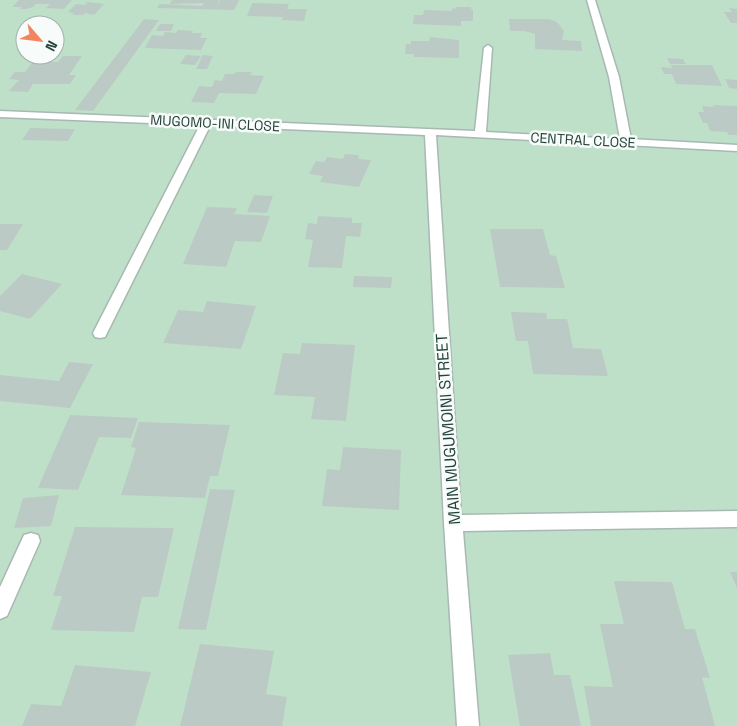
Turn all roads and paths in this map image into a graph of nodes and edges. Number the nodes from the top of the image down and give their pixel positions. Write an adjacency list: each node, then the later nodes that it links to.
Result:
1 (591, 0): 7 (street)
2 (488, 48): 6 (street)
3 (0, 114): 4 (street, MUGOMO-INI CLOSE)
4 (206, 123): 5 (street, MUGOMO-INI CLOSE); 9 (street)
5 (430, 132): 6 (street, CENTRAL CLOSE); 11 (street, MAIN MUGUMOINI STREET)
6 (480, 135): 7 (street, CENTRAL CLOSE)
7 (626, 142): 8 (street, CENTRAL CLOSE)
8 (737, 148)
9 (100, 333)
10 (737, 519): 11 (street)
11 (453, 523): 14 (street, MAIN MUGUMOINI STREET)
12 (31, 541): 13 (street)
13 (0, 609)
14 (468, 726)

